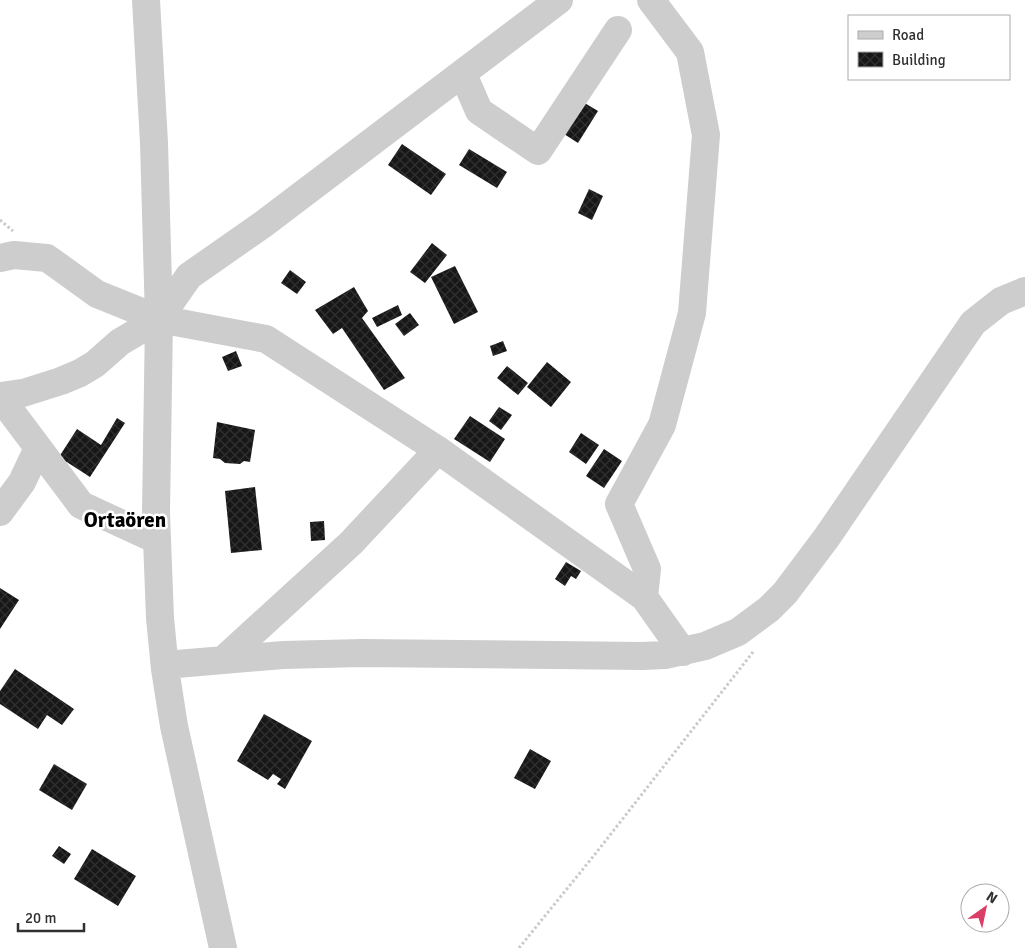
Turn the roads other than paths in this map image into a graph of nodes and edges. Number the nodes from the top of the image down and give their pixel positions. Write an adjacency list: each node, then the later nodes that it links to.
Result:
1 (146, 0): 8 (street)
2 (559, 0): 5 (street)
3 (651, 0): 14 (street)
4 (618, 30): 5 (street)
5 (463, 74): 8 (street)
6 (0, 258): 8 (street)
7 (1025, 291): 15 (street)
8 (159, 319): 9 (street); 11 (street); 13 (street)
9 (0, 397): 10 (street)
10 (38, 448): 12 (street); 13 (street)
11 (438, 450): 14 (street); 16 (street)
12 (0, 512)
13 (157, 540): 17 (street)
14 (644, 597): 15 (street)
15 (683, 652): 16 (street)
16 (224, 659): 17 (street)
17 (165, 665): 18 (street)
18 (223, 948)

